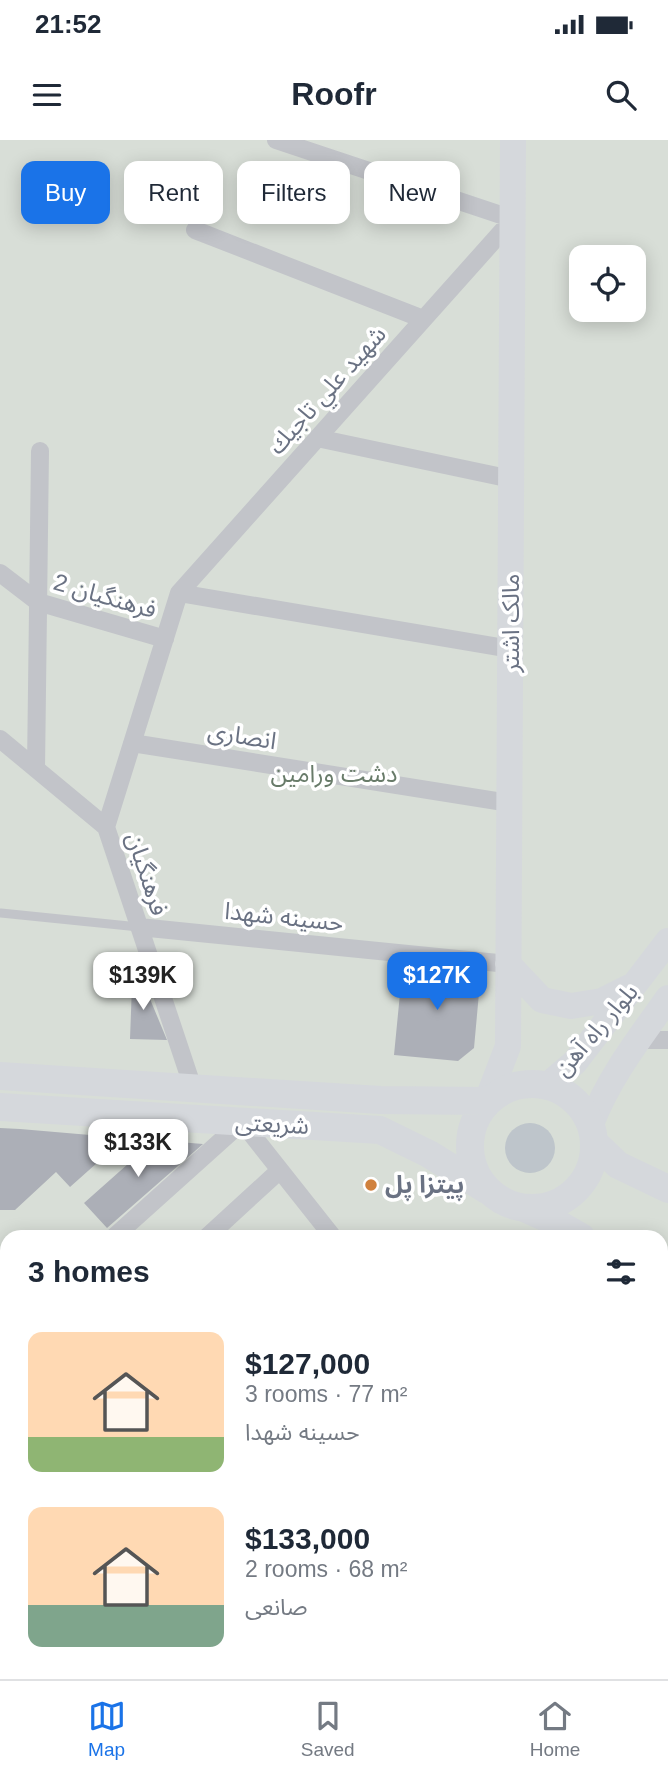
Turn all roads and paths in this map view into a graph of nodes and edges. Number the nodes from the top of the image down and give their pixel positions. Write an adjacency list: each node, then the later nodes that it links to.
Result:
1 (276, 140): 3 (street)
2 (513, 140): 3 (street, مالک اشتر)
3 (513, 219): 5 (street, شهيد علي تاجيك); 8 (street, مالک اشتر)
4 (194, 230): 5 (street)
5 (423, 319): 6 (street, شهيد علي تاجيك)
6 (317, 438): 8 (street); 10 (street, شهيد علي تاجيك)
7 (40, 451): 11 (street)
8 (511, 479): 13 (street, مالک اشتر)
9 (0, 573): 11 (street, فرهنگيان 2)
10 (179, 593): 12 (street, فرهنگیان); 13 (street)
11 (38, 602): 12 (street, فرهنگيان 2); 16 (street)
12 (164, 639): 15 (street, فرهنگیان)
13 (510, 649): 17 (street, مالک اشتر)
14 (0, 739): 16 (street)
15 (132, 743): 17 (street, انصاری); 18 (street, فرهنگیان)
16 (36, 769): 18 (street)
17 (510, 803): 22 (street, مالک اشتر)
18 (106, 827): 20 (street, فرهنگیان)
19 (1, 913): 20 (lane)
20 (139, 927): 22 (street, حسینه شهدا); 29 (street, فرهنگیان)
21 (668, 941): 23 (street, بلوار راه آهن)
22 (508, 964): 23 (street); 30 (street, مالک اشتر)
23 (635, 985): 28 (street, بلوار راه آهن)
24 (668, 998): 25 (street, بلوار راه آهن)
25 (638, 1040): 26 (street); 33 (street, بلوار راه آهن)
26 (668, 1040)
27 (0, 1076): 29 (main road, شریعتی)
28 (548, 1085): 30 (main road); 33 (main road)
29 (193, 1088): 30 (main road, شریعتی)
30 (487, 1101): 36 (main road)
31 (0, 1107): 32 (main road, شریعتی)
32 (242, 1122): 34 (street); 36 (main road, شریعتی); 38 (street)
33 (593, 1133): 35 (main road); 37 (main road)
34 (280, 1170): 39 (street); 40 (street)
35 (668, 1189)
36 (487, 1190): 37 (main road)
37 (524, 1208): 41 (main road)
38 (122, 1230)
39 (215, 1230)
40 (327, 1230)
41 (569, 1230)

